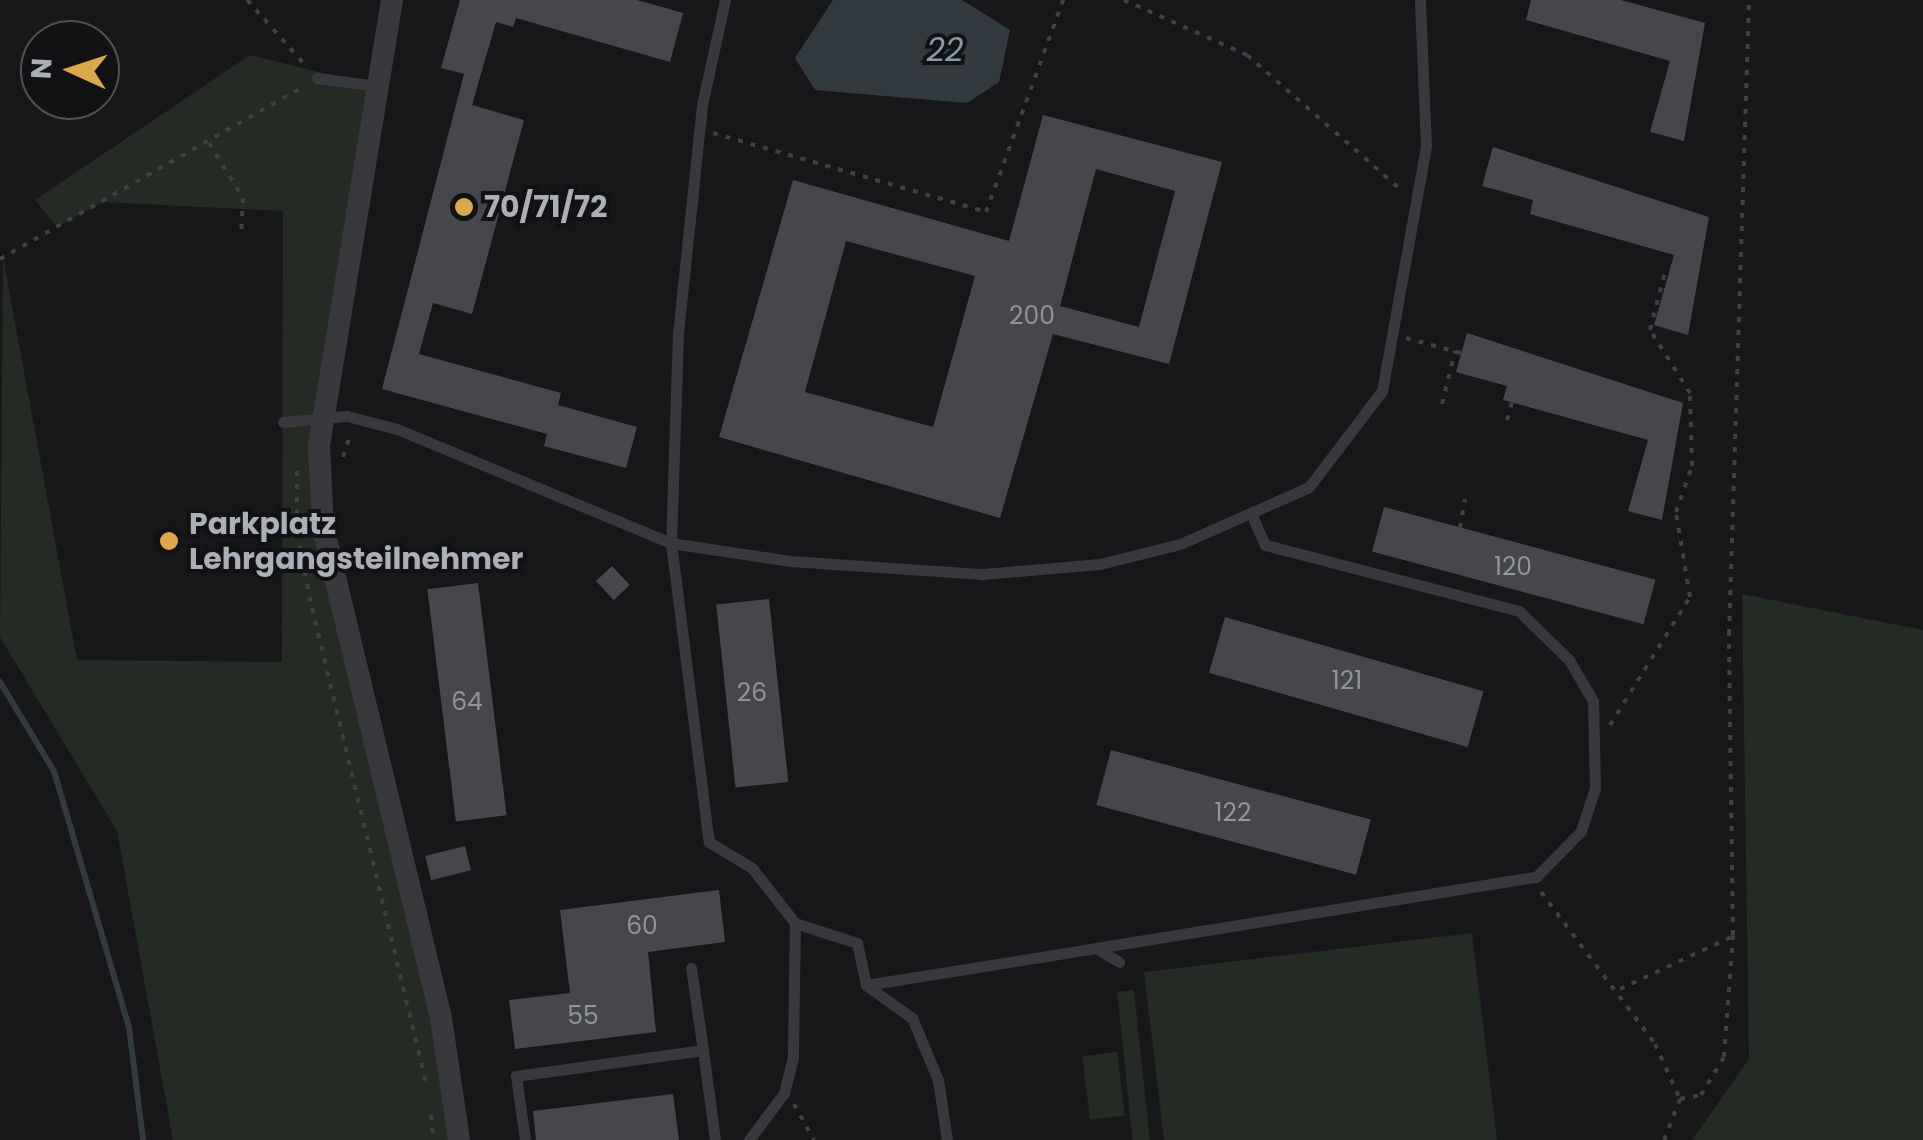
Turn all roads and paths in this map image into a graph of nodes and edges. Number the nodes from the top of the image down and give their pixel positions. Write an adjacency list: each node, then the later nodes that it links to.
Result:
1 (247, 0): 8 (path)
2 (392, 0): 9 (street)
3 (725, 0): 10 (lane)
4 (1063, 0): 10 (path)
5 (1124, 0): 12 (path)
6 (1420, 0): 12 (lane)
7 (1750, 0): 31 (path)
8 (318, 78): 9 (lane); 11 (path)
9 (380, 87): 19 (street)
10 (700, 128): 27 (lane)
11 (210, 143): 13 (path); 14 (path)
12 (1419, 206): 16 (lane)
13 (241, 233)
14 (0, 259)
15 (1665, 272): 28 (path)
16 (1397, 335): 18 (path); 25 (lane)
17 (1512, 402): 20 (path)
18 (1442, 404)
19 (336, 416): 21 (lane); 22 (path); 27 (lane); 41 (street)
20 (1507, 420)
21 (283, 422)
22 (338, 466)
23 (298, 468): 40 (path)
24 (1465, 499): 26 (path)
25 (1250, 514): 27 (lane); 28 (lane)
26 (1460, 528)
27 (672, 544): 30 (lane)
28 (1598, 746): 29 (lane)
29 (1529, 878): 32 (lane); 36 (path)
30 (796, 923): 35 (lane); 38 (lane)
31 (1734, 936): 36 (path); 39 (path)
32 (1096, 948): 33 (lane); 35 (lane)
33 (1119, 962)
34 (692, 968): 37 (lane)
35 (866, 985): 46 (lane)
36 (1620, 988): 39 (path)
37 (703, 1050): 42 (lane); 43 (lane)
38 (784, 1092): 44 (lane); 45 (path)
39 (1680, 1099): 47 (path)
40 (433, 1140)
41 (459, 1140)
42 (525, 1140)
43 (714, 1140)
44 (748, 1140)
45 (814, 1140)
46 (948, 1140)
47 (1664, 1140)

